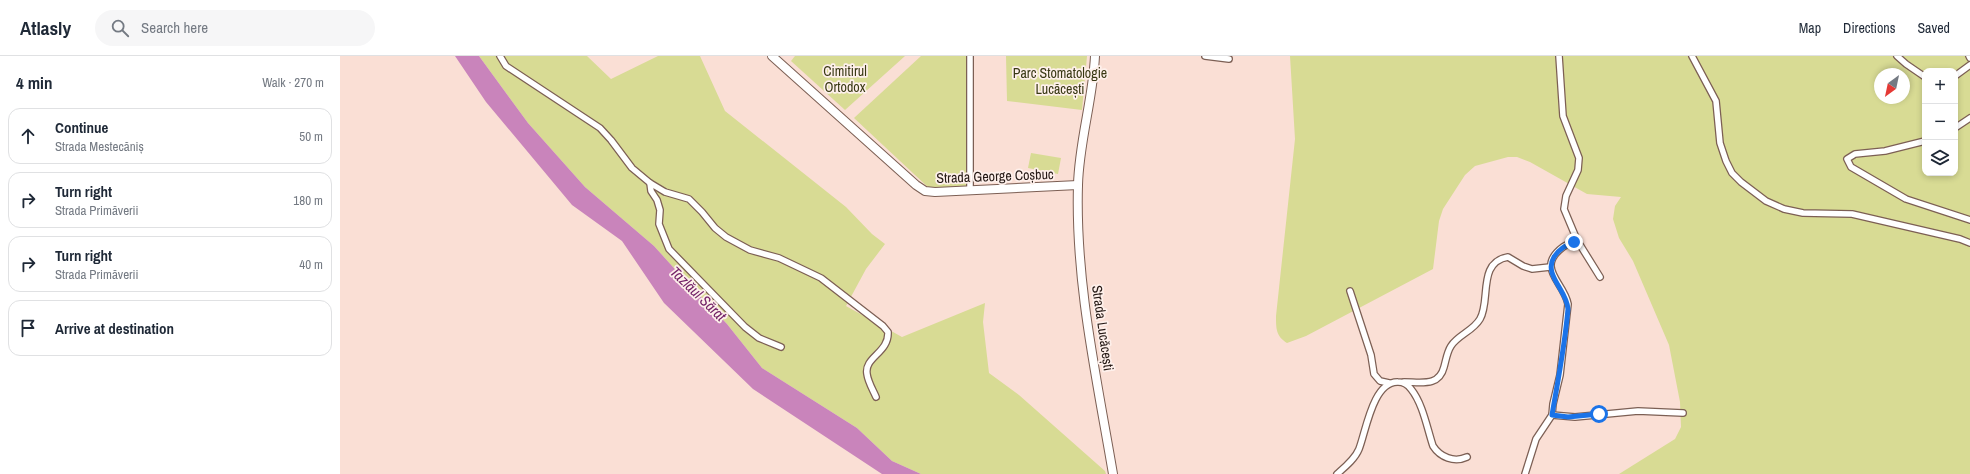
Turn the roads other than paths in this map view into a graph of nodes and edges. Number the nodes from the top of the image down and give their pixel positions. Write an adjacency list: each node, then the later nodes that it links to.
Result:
1 (500, 56): 16 (street)
2 (772, 56): 18 (main road, Strada George Coșbuc)
3 (970, 56): 18 (street)
4 (1095, 56): 17 (main road, Strada Lucăcești)
5 (1205, 56): 9 (street)
6 (1559, 56): 20 (street)
7 (1692, 56): 21 (street)
8 (1897, 56): 12 (street)
9 (1229, 59)
10 (1970, 65): 11 (street)
11 (1958, 74)
12 (1922, 75)
13 (1970, 118): 14 (street)
14 (1958, 126)
15 (1922, 142): 19 (street)
16 (650, 183): 25 (street); 28 (street)
17 (1078, 185): 18 (main road, Strada George Coșbuc); 32 (main road, Strada Lucăcești)
18 (970, 190)
19 (1970, 220)
20 (1577, 240): 22 (street); 23 (street)
21 (1970, 244)
22 (1550, 267): 26 (street); 30 (street)
23 (1600, 277)
24 (1350, 291): 27 (street)
25 (781, 347)
26 (1401, 382): 27 (street); 31 (street)
27 (1390, 383): 33 (street)
28 (876, 397)
29 (1683, 413): 30 (street)
30 (1552, 415): 34 (street)
31 (1467, 457)
32 (1113, 474)
33 (1337, 474)
34 (1525, 474)

